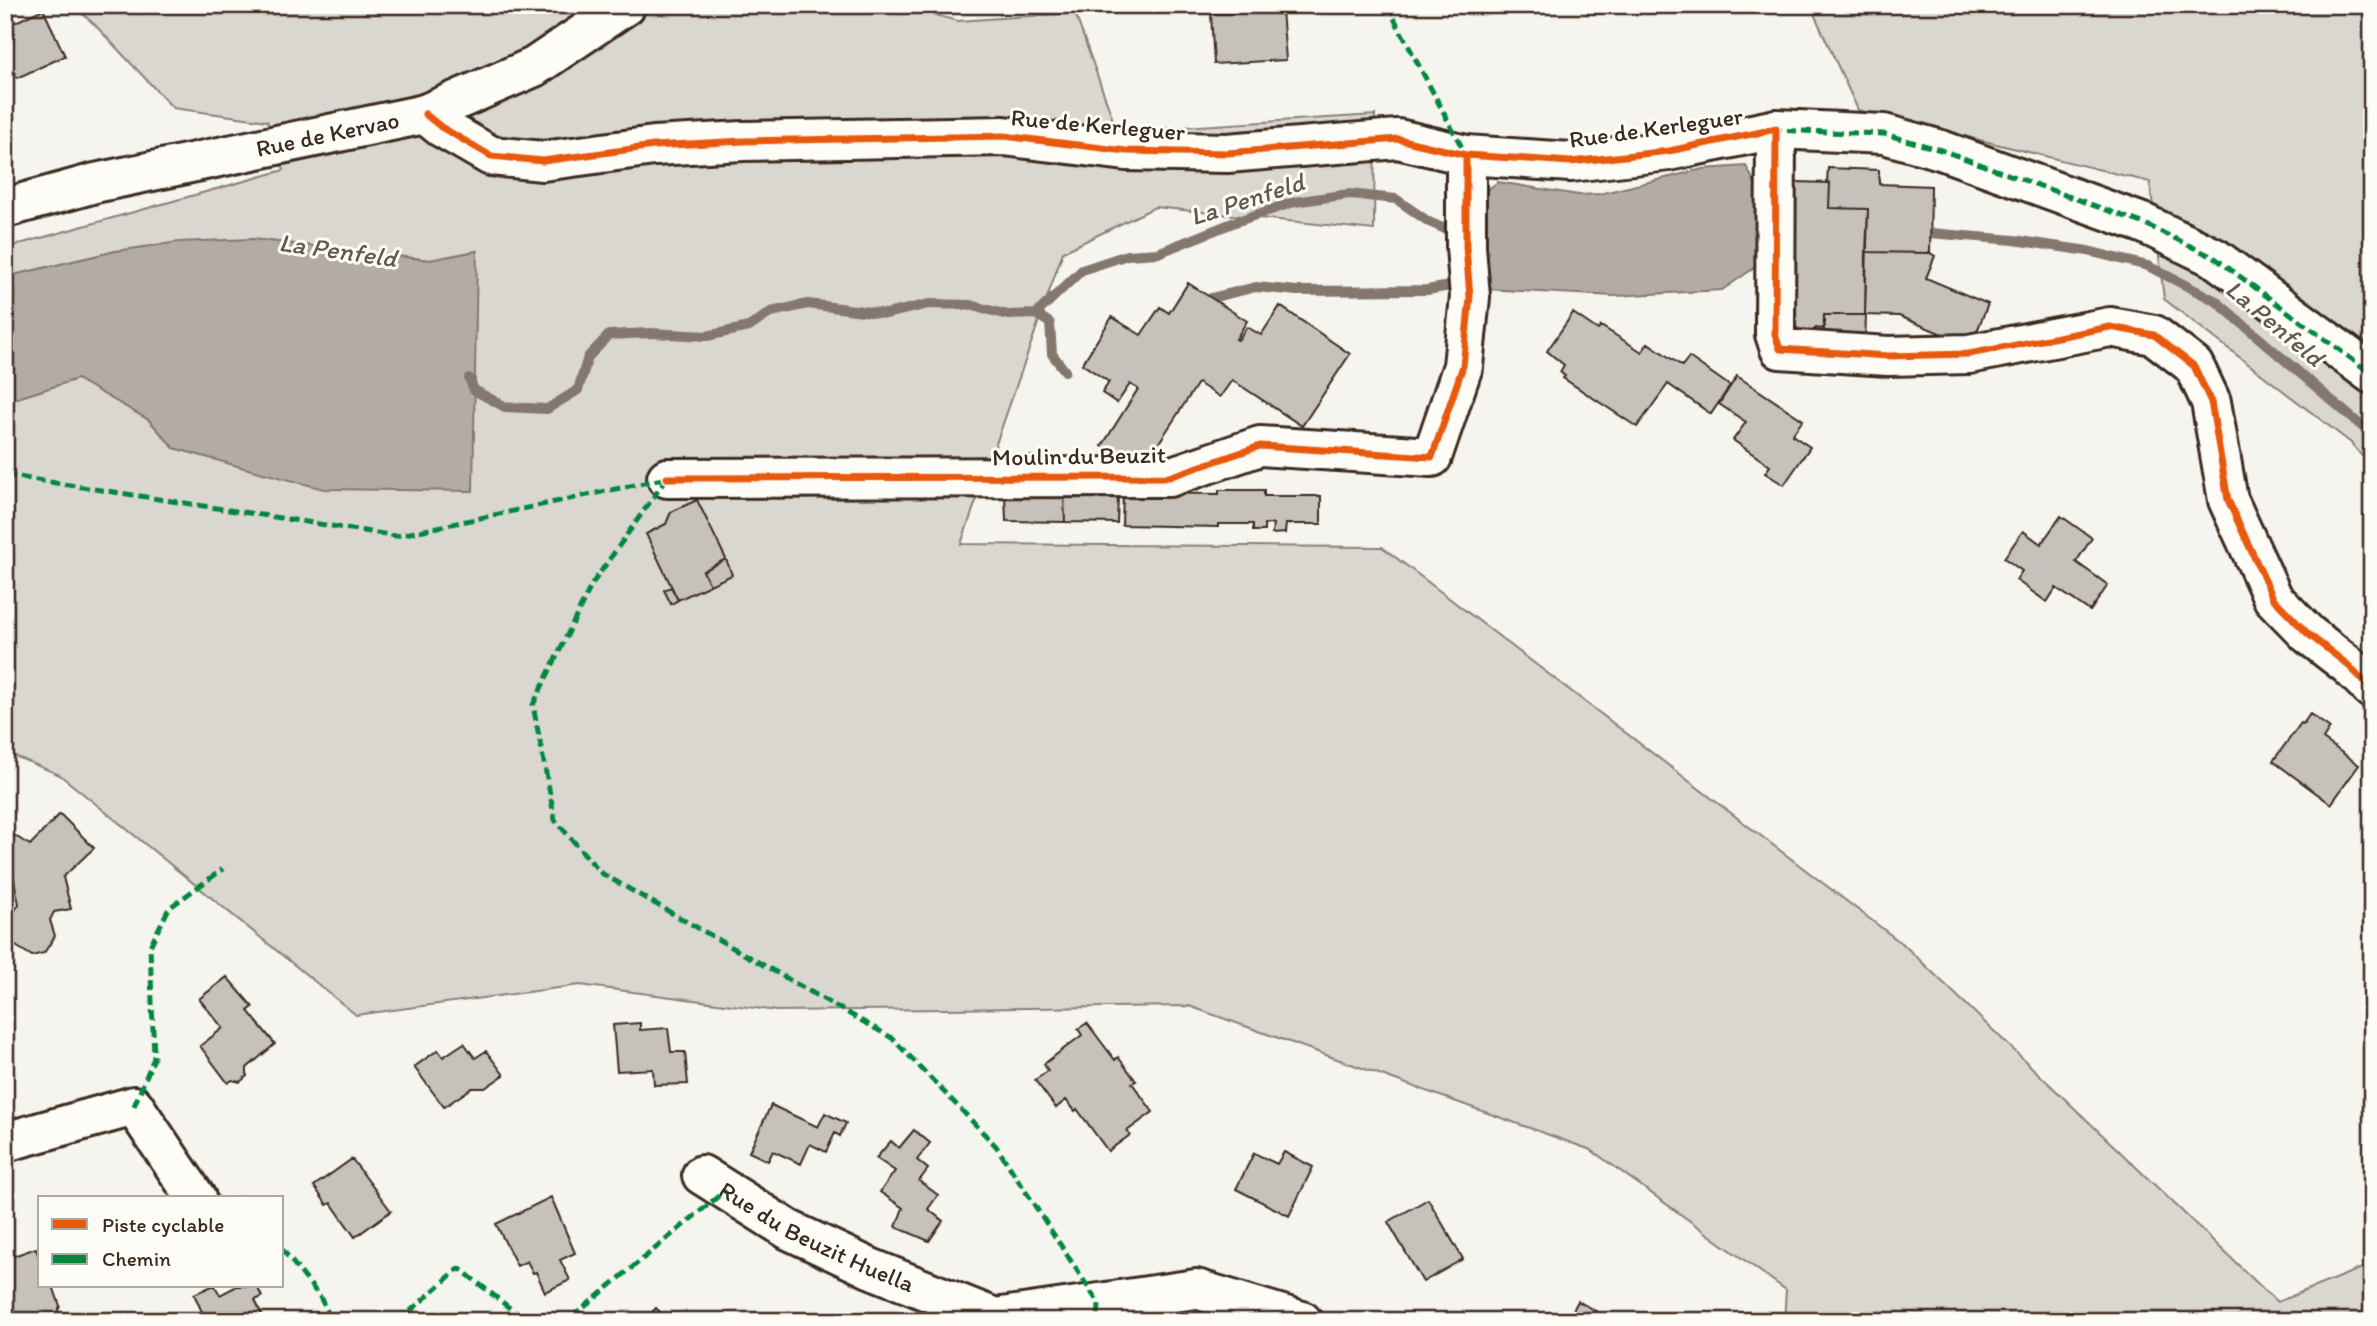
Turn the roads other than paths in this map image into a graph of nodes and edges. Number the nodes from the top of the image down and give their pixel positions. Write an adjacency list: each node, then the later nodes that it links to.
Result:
1 (626, 5): 2 (street, Rue de Kervao)
2 (425, 114): 4 (street, Rue de Kerleguer); 5 (street, Rue de Kervao)
3 (1776, 129): 4 (street, Rue de Kerleguer); 6 (street, Rue de Kerleguer); 8 (street)
4 (1466, 155): 7 (street, Moulin du Beuzit)
5 (5, 208)
6 (2372, 374)
7 (667, 478)
8 (2372, 689)
9 (5, 1142): 11 (street)
10 (702, 1174): 12 (street, Rue du Beuzit Huella)
11 (194, 1196)
12 (1302, 1321)

